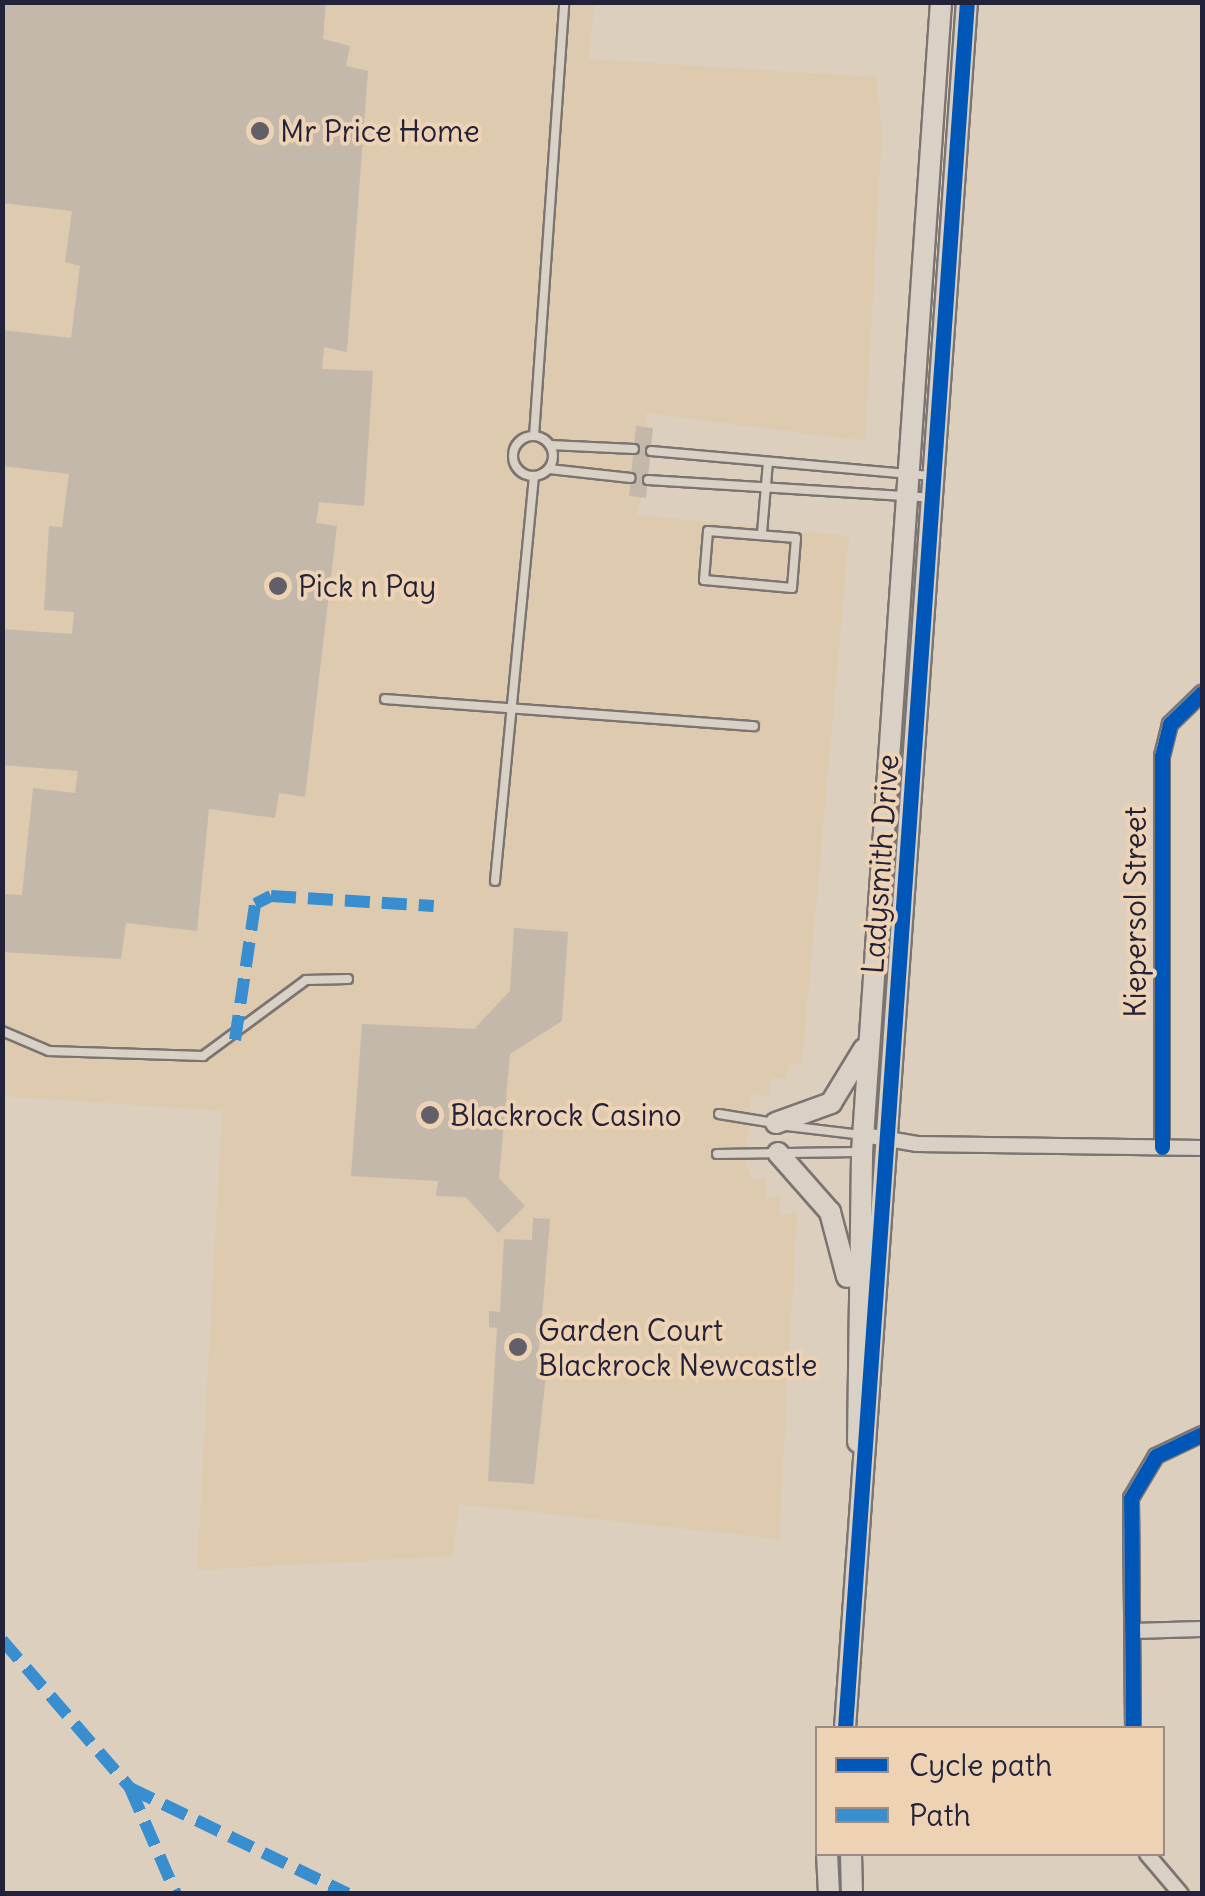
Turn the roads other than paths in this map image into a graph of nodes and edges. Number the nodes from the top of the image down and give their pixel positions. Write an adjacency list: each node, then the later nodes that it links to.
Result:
1 (564, 2): 4 (lane)
2 (941, 2): 10 (street, Ladysmith Drive)
3 (967, 2): 15 (street, Ladysmith Drive)
4 (534, 436): 5 (lane); 11 (lane)
5 (550, 445): 6 (lane); 9 (lane)
6 (634, 450)
7 (651, 451): 8 (lane)
8 (768, 462): 10 (lane); 14 (lane)
9 (548, 469): 11 (lane); 12 (lane)
10 (914, 475): 15 (lane); 16 (street, Ladysmith Drive)
11 (534, 476): 20 (lane)
12 (632, 478)
13 (648, 480): 14 (lane)
14 (766, 487): 16 (lane); 17 (lane)
15 (936, 488): 16 (lane); 29 (street, Ladysmith Drive)
16 (913, 497): 24 (street, Ladysmith Drive)
17 (762, 533): 17 (lane)
18 (1202, 694): 30 (street, Kiepersol Street)
19 (385, 698): 20 (lane)
20 (512, 707): 21 (lane); 22 (lane)
21 (754, 726)
22 (495, 881)
23 (348, 979): 25 (lane)
24 (875, 1003): 27 (street); 28 (street, Ladysmith Drive)
25 (2, 1031)
26 (719, 1114): 27 (lane)
27 (776, 1123): 28 (lane)
28 (863, 1144): 29 (street); 32 (lane); 34 (street, Ladysmith Drive)
29 (889, 1144): 30 (street); 36 (street, Ladysmith Drive)
30 (1162, 1147): 31 (street)
31 (1202, 1148)
32 (778, 1152): 33 (lane); 34 (street)
33 (718, 1154)
34 (854, 1334): 36 (street, Ladysmith Drive)
35 (1202, 1434): 37 (street)
36 (858, 1443): 39 (street, Ladysmith Drive)
37 (1133, 1630): 38 (street); 40 (street)
38 (1202, 1630)
39 (845, 1726)
40 (1134, 1726)
41 (827, 1856): 44 (street)
42 (851, 1856): 45 (street)
43 (1149, 1856): 46 (street)
44 (829, 1894)
45 (852, 1894)
46 (1181, 1894)

